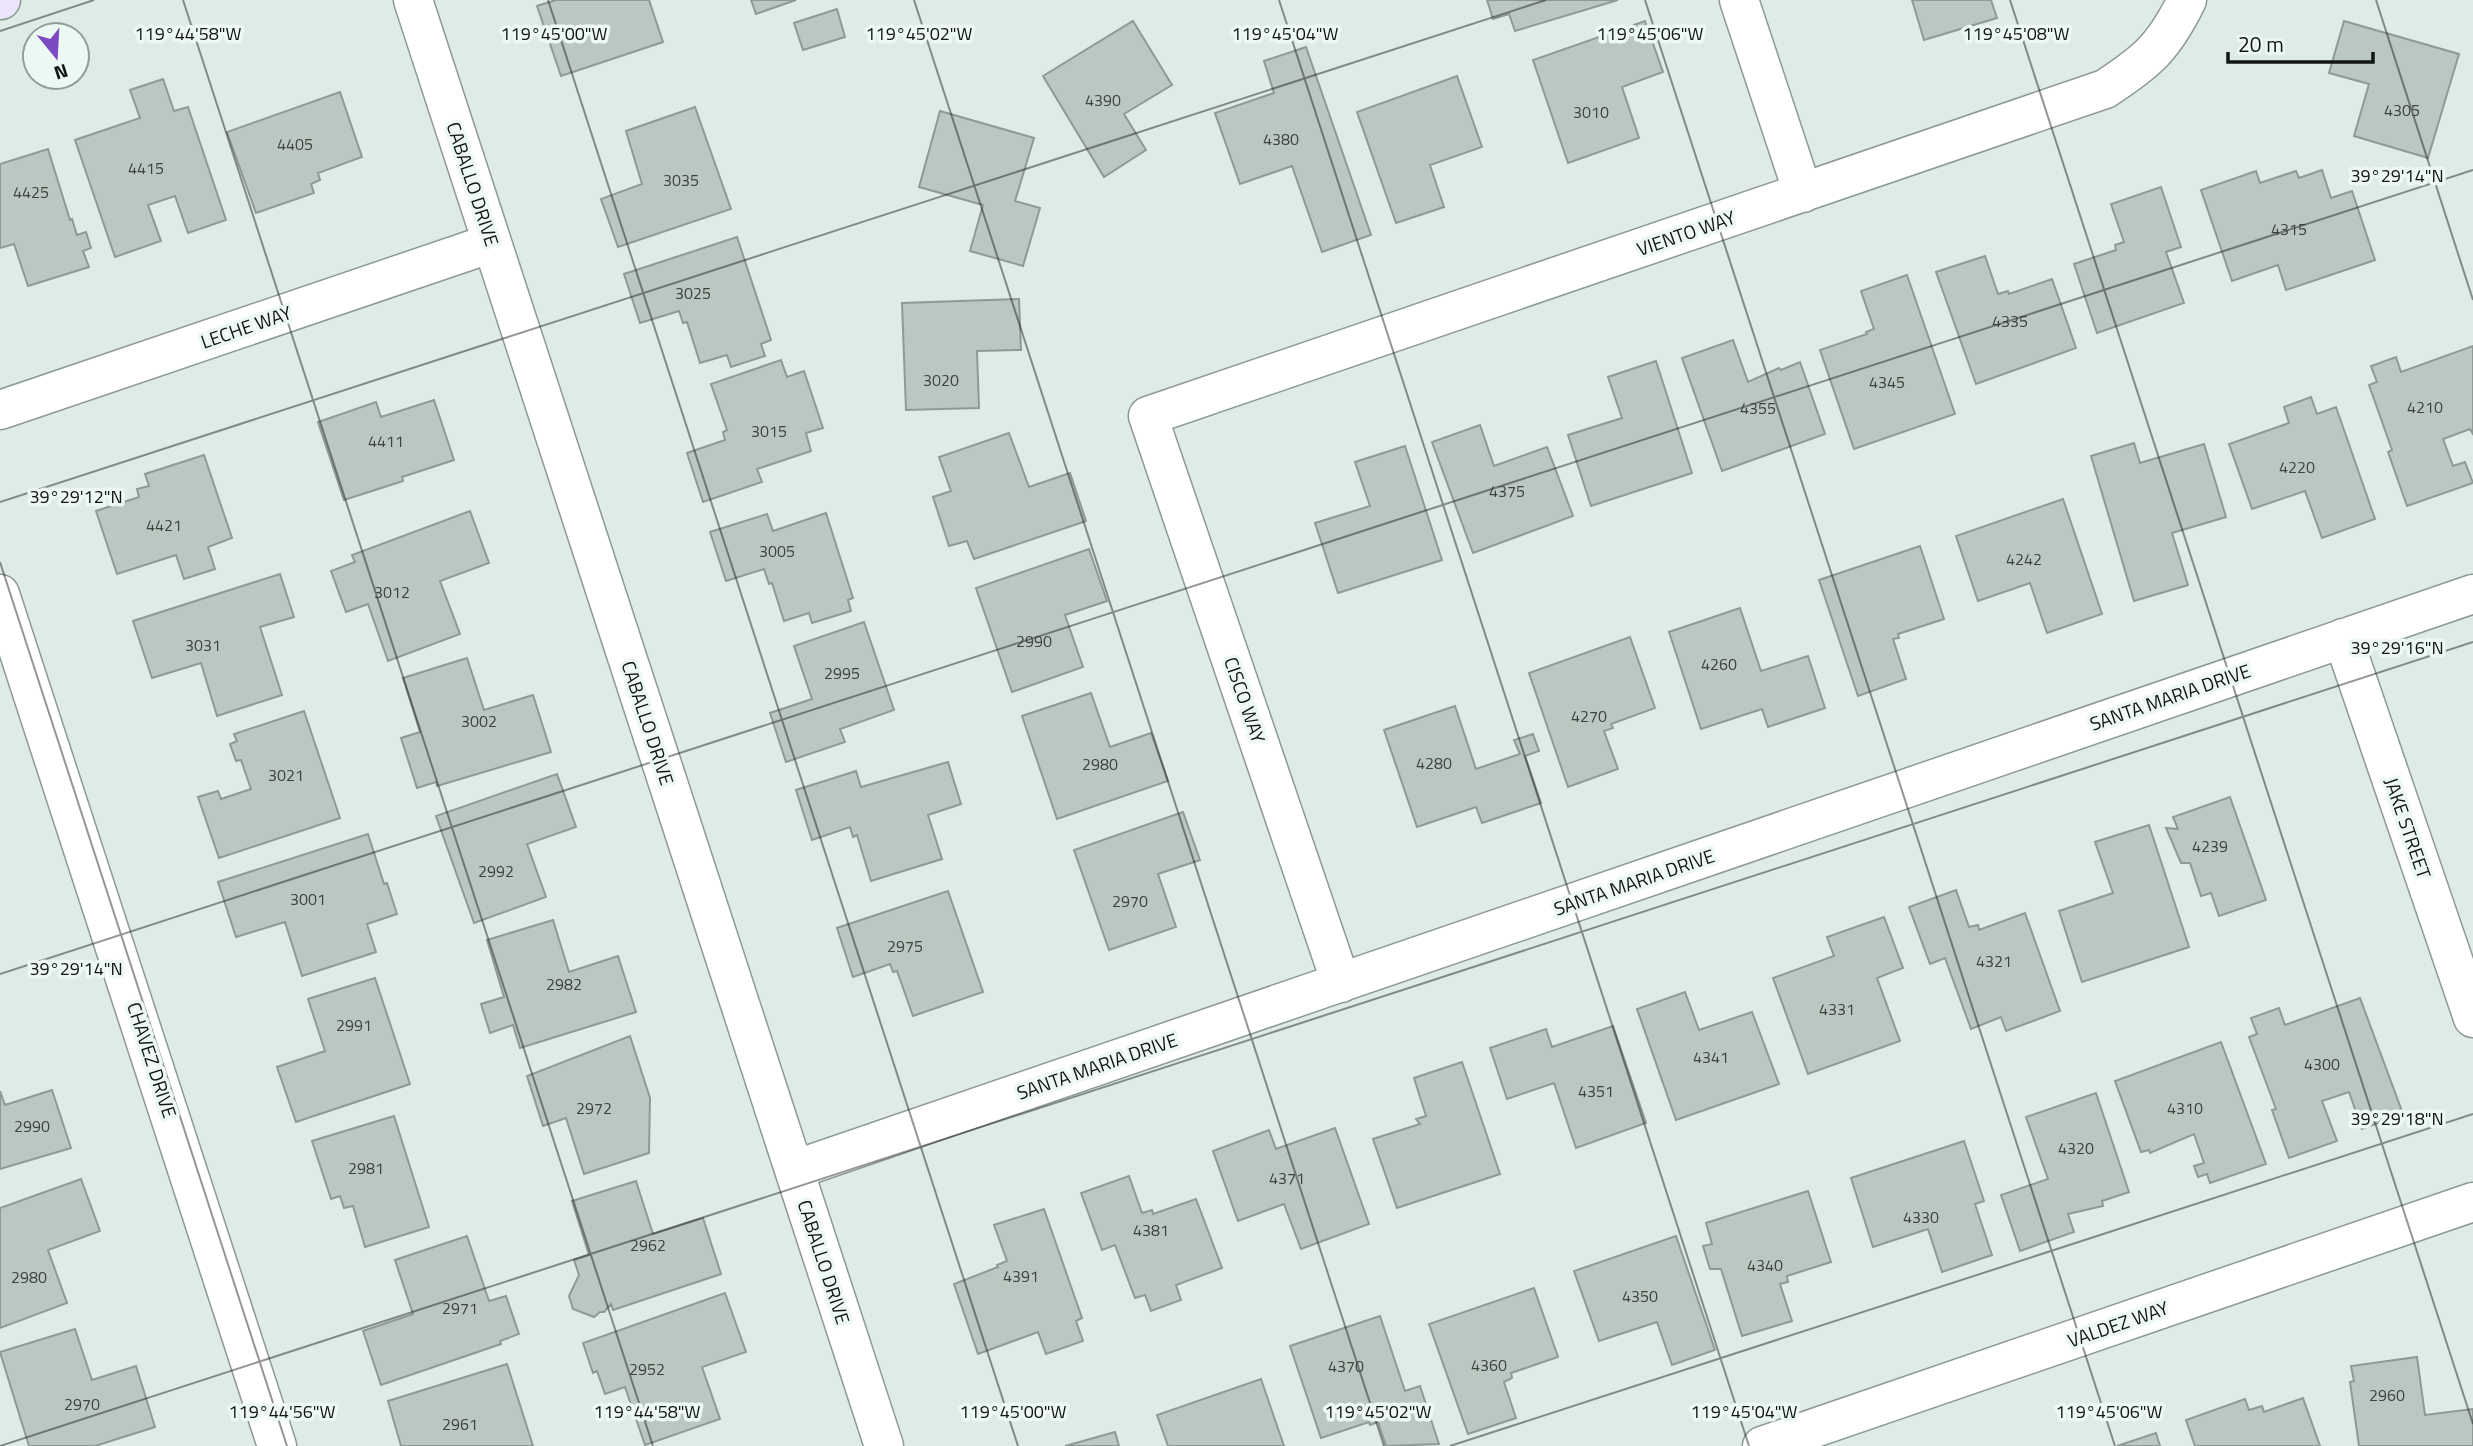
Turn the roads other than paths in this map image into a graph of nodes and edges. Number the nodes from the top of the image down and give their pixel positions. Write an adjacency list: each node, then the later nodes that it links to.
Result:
1 (413, 0): 5 (street, CABALLO DRIVE)
2 (1739, 0): 4 (street)
3 (2187, 0): 4 (street, VIENTO WAY)
4 (1803, 193): 7 (street, VIENTO WAY)
5 (492, 243): 6 (street, LECHE WAY); 13 (street, CABALLO DRIVE)
6 (0, 410)
7 (1148, 416): 11 (street, CISCO WAY)
8 (0, 594): 15 (street, CHAVEZ DRIVE)
9 (2473, 594): 10 (street, SANTA MARIA DRIVE)
10 (2343, 638): 11 (street, SANTA MARIA DRIVE); 12 (street, JAKE STREET)
11 (1341, 983): 13 (street, SANTA MARIA DRIVE)
12 (2473, 1018)
13 (794, 1170): 16 (street, CABALLO DRIVE)
14 (2473, 1202): 17 (street, VALDEZ WAY)
15 (277, 1446)
16 (884, 1446)
17 (1762, 1446)

